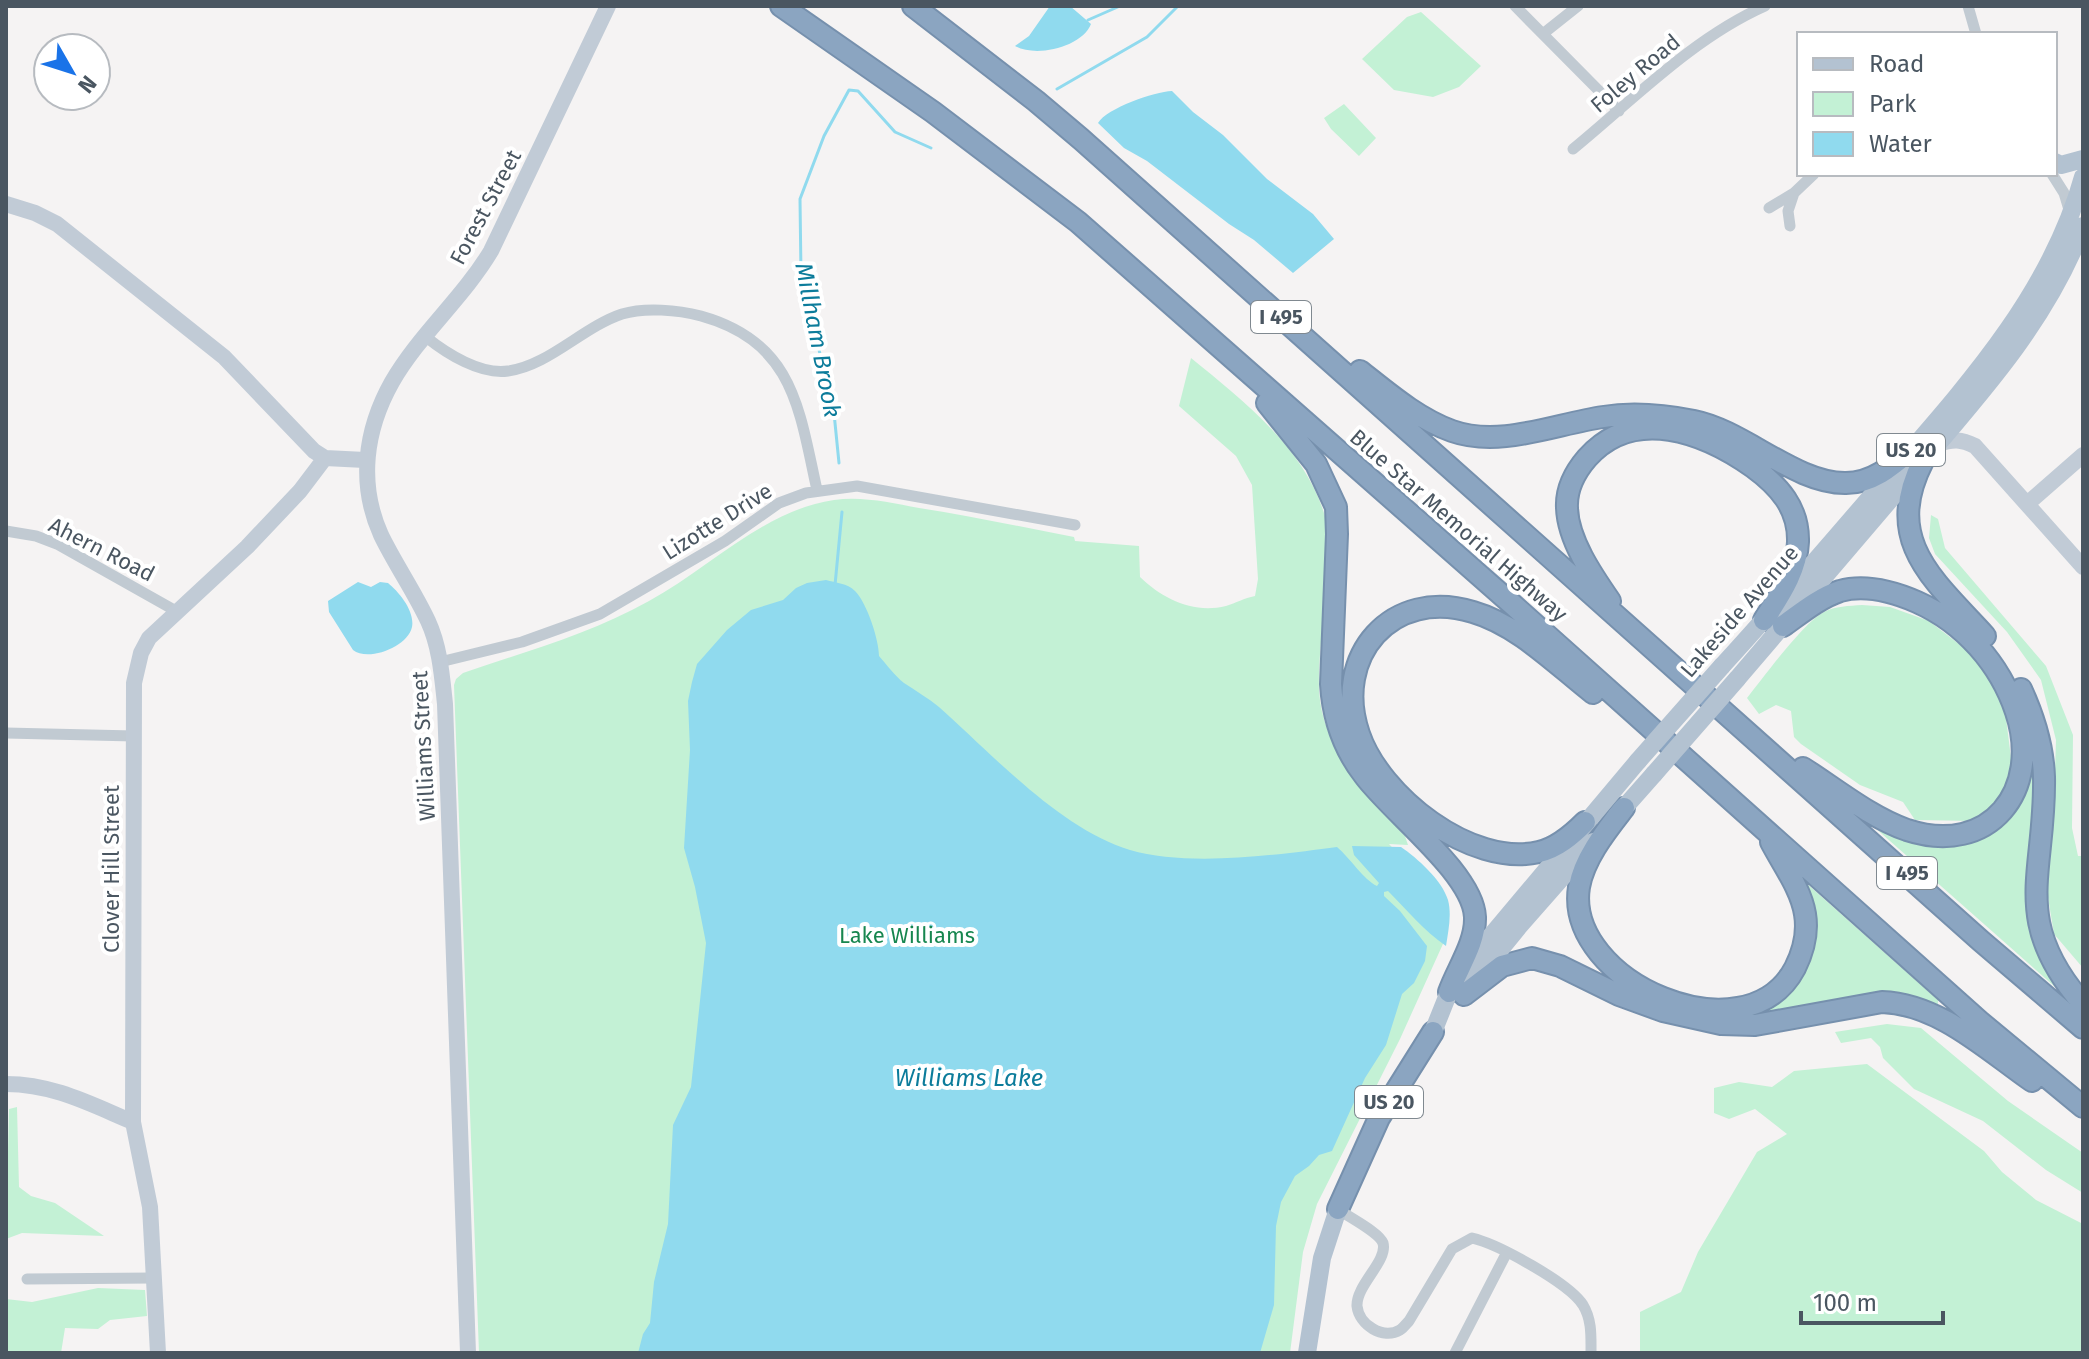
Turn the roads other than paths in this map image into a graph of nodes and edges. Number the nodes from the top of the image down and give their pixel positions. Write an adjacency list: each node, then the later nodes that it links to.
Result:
1 (608, 6): 23 (street, Forest Street)
2 (781, 6): 24 (highway, Blue Star Memorial Highway / I 495)
3 (913, 6): 22 (highway, Blue Star Memorial Highway / I 495)
4 (1515, 6): 9 (street)
5 (1578, 6): 9 (street)
6 (1765, 6): 10 (street, Foley Road)
7 (1968, 6): 8 (street)
8 (1975, 32)
9 (1544, 33): 10 (street)
10 (1619, 111): 11 (street, Foley Road)
11 (1573, 149)
12 (2083, 159): 13 (main road)
13 (2057, 163)
14 (1812, 176): 17 (street)
15 (2053, 176): 20 (street)
16 (2083, 177): 20 (main road, US 20)
17 (1794, 193): 19 (street); 21 (street)
18 (6, 204): 28 (street)
19 (1769, 208)
20 (2079, 219): 25 (main road, Lakeside Avenue / US 20); 26 (main road, Lakeside Avenue / US 20)
21 (1790, 226)
22 (1209, 252): 26 (highway); 37 (highway, Blue Star Memorial Highway / I 495)
23 (426, 337): 29 (street, Forest Street); 30 (street)
24 (1211, 340): 40 (highway, Blue Star Memorial Highway / I 495); 47 (highway)
25 (1938, 444): 26 (main road, Lakeside Avenue / US 20); 31 (street)
26 (1919, 454): 36 (main road, Lakeside Avenue / US 20); 48 (highway)
27 (2083, 455): 31 (street)
28 (325, 458): 29 (street); 35 (street, Clover Hill Street)
29 (365, 460): 38 (street, Williams Street)
30 (817, 490): 32 (street, Lizotte Drive); 38 (street, Lizotte Drive)
31 (2027, 504): 34 (street)
32 (1075, 525)
33 (6, 531): 35 (street, Ahern Road)
34 (2083, 567)
35 (176, 611): 43 (street, Clover Hill Street)
36 (1773, 623): 37 (highway); 39 (main road, Lakeside Avenue / US 20); 41 (highway)
37 (1641, 638): 41 (highway, Blue Star Memorial Highway / I 495)
38 (440, 662): 60 (street, Williams Street)
39 (1730, 673): 44 (main road, Lakeside Avenue / US 20, bridge); 45 (main road, Lakeside Avenue / US 20, bridge)
40 (1638, 716): 45 (highway); 46 (highway, Blue Star Memorial Highway / I 495)
41 (1731, 718): 49 (highway, Blue Star Memorial Highway / I 495)
42 (6, 733): 43 (street)
43 (134, 736): 54 (street, Clover Hill Street)
44 (1624, 808): 46 (highway); 47 (main road, Lakeside Avenue / US 20)
45 (1585, 822): 47 (main road, Lakeside Avenue / US 20)
46 (1766, 832): 52 (highway, Blue Star Memorial Highway / I 495)
47 (1457, 994): 50 (main road, Lakeside Avenue / US 20); 53 (highway)
48 (2083, 1004)
49 (2083, 1028)
50 (1433, 1032): 55 (highway, Lakeside Avenue / US 20)
51 (6, 1084): 54 (street)
52 (2083, 1107)
53 (2083, 1118)
54 (133, 1122): 57 (street, Clover Hill Street)
55 (1338, 1209): 56 (street); 61 (main road, Lakeside Avenue / US 20)
56 (1506, 1254): 62 (street); 63 (street)
57 (153, 1278): 58 (street); 59 (street, Clover Hill Street)
58 (27, 1279)
59 (158, 1353)
60 (468, 1353)
61 (1307, 1353)
62 (1455, 1353)
63 (1591, 1353)

